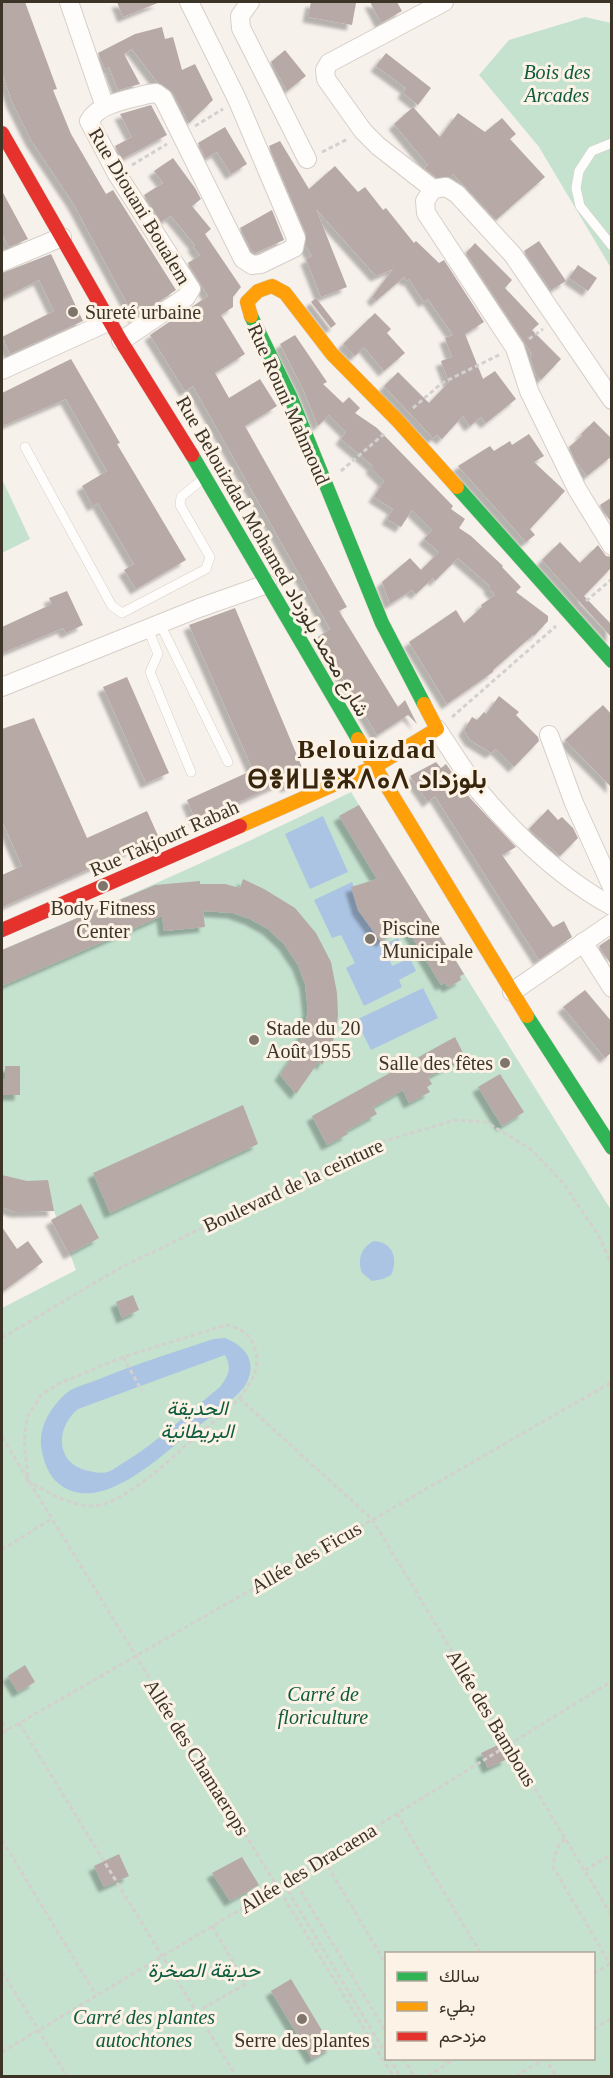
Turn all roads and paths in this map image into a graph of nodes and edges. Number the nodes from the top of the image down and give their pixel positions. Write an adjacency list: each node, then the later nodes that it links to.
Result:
1 (69, 2): 5 (street)
2 (189, 2): 5 (street, Rue Diouani Boualem)
3 (250, 2): 10 (street)
4 (444, 2): 6 (street)
5 (105, 107): 17 (street, Rue Diouani Boualem)
6 (363, 131): 10 (path); 11 (street)
7 (2, 133): 9 (street, Rue Belouizdad Mohamed شارع محمد بلوزداد)
8 (612, 143): 13 (lane)
9 (6, 153): 12 (street, Rue Belouizdad Mohamed شارع محمد بلوزداد)
10 (307, 159)
11 (433, 189): 15 (street); 18 (street)
12 (62, 237): 14 (street); 16 (street, Rue Belouizdad Mohamed شارع محمد بلوزداد)
13 (612, 246)
14 (2, 262)
15 (557, 320): 18 (path); 20 (street)
16 (110, 321): 17 (street, Rue Belouizdad Mohamed شارع محمد بلوزداد); 19 (street)
17 (121, 341): 23 (street, Rue Belouizdad Mohamed شارع محمد بلوزداد)
18 (514, 348): 21 (path); 25 (street)
19 (4, 364)
20 (612, 400)
21 (398, 421): 24 (path); 24 (street, Rue Rouni Mahmoud); 28 (street, Rue Rouni Mahmoud)
22 (26, 447): 23 (lane)
23 (206, 477): 27 (street, Rue Belouizdad Mohamed شارع محمد بلوزداد)
24 (325, 486): 32 (street, Rue Rouni Mahmoud)
25 (612, 546)
26 (612, 579): 28 (path)
27 (267, 584): 29 (street); 35 (street, Rue Belouizdad Mohamed شارع محمد بلوزداد)
28 (570, 614): 30 (street, Rue Rouni Mahmoud); 32 (path)
29 (154, 627): 31 (street); 34 (lane); 36 (lane)
30 (612, 661)
31 (2, 687)
32 (437, 729): 35 (street); 38 (street)
33 (549, 735): 37 (street)
34 (228, 762)
35 (374, 767): 40 (street, Rue Takjourt Rabah); 43 (street, Rue Belouizdad Mohamed شارع محمد بلوزداد)
36 (191, 772)
37 (612, 887)
38 (612, 906)
39 (612, 923): 41 (street)
40 (2, 930)
41 (583, 942): 42 (street); 43 (street)
42 (612, 988)
43 (512, 992): 44 (street, Rue Belouizdad Mohamed شارع محمد بلوزداد)
44 (610, 1141)
45 (612, 1265): 46 (path, Boulevard de la ceinture)
46 (2, 1338)
47 (123, 1357): 49 (path); 50 (path); 52 (path)
48 (612, 1382): 54 (path, Allée des Ficus)
49 (142, 1391)
50 (239, 1398): 52 (path); 54 (path, Allée des Bambous)
51 (2, 1437): 52 (path, Allée des Chamaerops)
52 (28, 1481): 53 (path, Allée des Chamaerops)
53 (51, 1519): 55 (path); 56 (path, Allée des Chamaerops)
54 (372, 1519): 56 (path, Allée des Ficus); 62 (path, Allée des Bambous)
55 (2, 1550)
56 (135, 1656): 59 (path, Allée des Ficus); 71 (path, Allée des Chamaerops)
57 (612, 1681): 62 (path, Allée des Dracaena)
58 (2, 1722): 60 (path)
59 (19, 1723): 60 (path, Allée des Ficus); 75 (path)
60 (7, 1731): 61 (path, Allée des Ficus)
61 (2, 1734)
62 (508, 1745): 63 (path, Allée des Dracaena); 64 (path, Allée des Bambous)
63 (397, 1814): 67 (path, Allée des Dracaena); 74 (path)
64 (565, 1839): 68 (path, Allée des Bambous); 77 (path)
65 (2, 1840): 80 (path)
66 (612, 1854): 68 (path)
67 (324, 1859): 69 (path, Allée des Dracaena); 76 (path)
68 (584, 1871): 72 (path, Allée des Bambous)
69 (293, 1878): 70 (path, Allée des Dracaena); 83 (path)
70 (283, 1883): 71 (path, Allée des Dracaena); 86 (path)
71 (278, 1887): 73 (path, Allée des Dracaena); 97 (path, Allée des Chamaerops)
72 (612, 1916)
73 (212, 1926): 75 (path, Allée des Dracaena); 81 (path)
74 (480, 1952)
75 (161, 1956): 80 (path, Allée des Dracaena); 81 (path)
76 (385, 1961)
77 (611, 1963): 79 (path)
78 (2, 1972): 85 (path)
79 (595, 1973)
80 (96, 1995): 85 (path, Allée des Dracaena)
81 (196, 2012): 96 (path)
82 (612, 2018): 84 (path)
83 (385, 2029)
84 (595, 2029)
85 (38, 2030): 87 (path, Allée des Dracaena); 95 (path)
86 (385, 2051)
87 (2, 2052)
88 (390, 2060): 98 (path)
89 (404, 2060): 99 (path)
90 (444, 2060): 94 (path)
91 (454, 2060): 94 (path)
92 (544, 2060): 101 (path)
93 (547, 2060): 102 (path)
94 (447, 2065): 100 (path)
95 (67, 2076)
96 (236, 2076)
97 (393, 2076)
98 (400, 2076)
99 (414, 2076)
100 (428, 2076)
101 (516, 2076)
102 (556, 2076)

